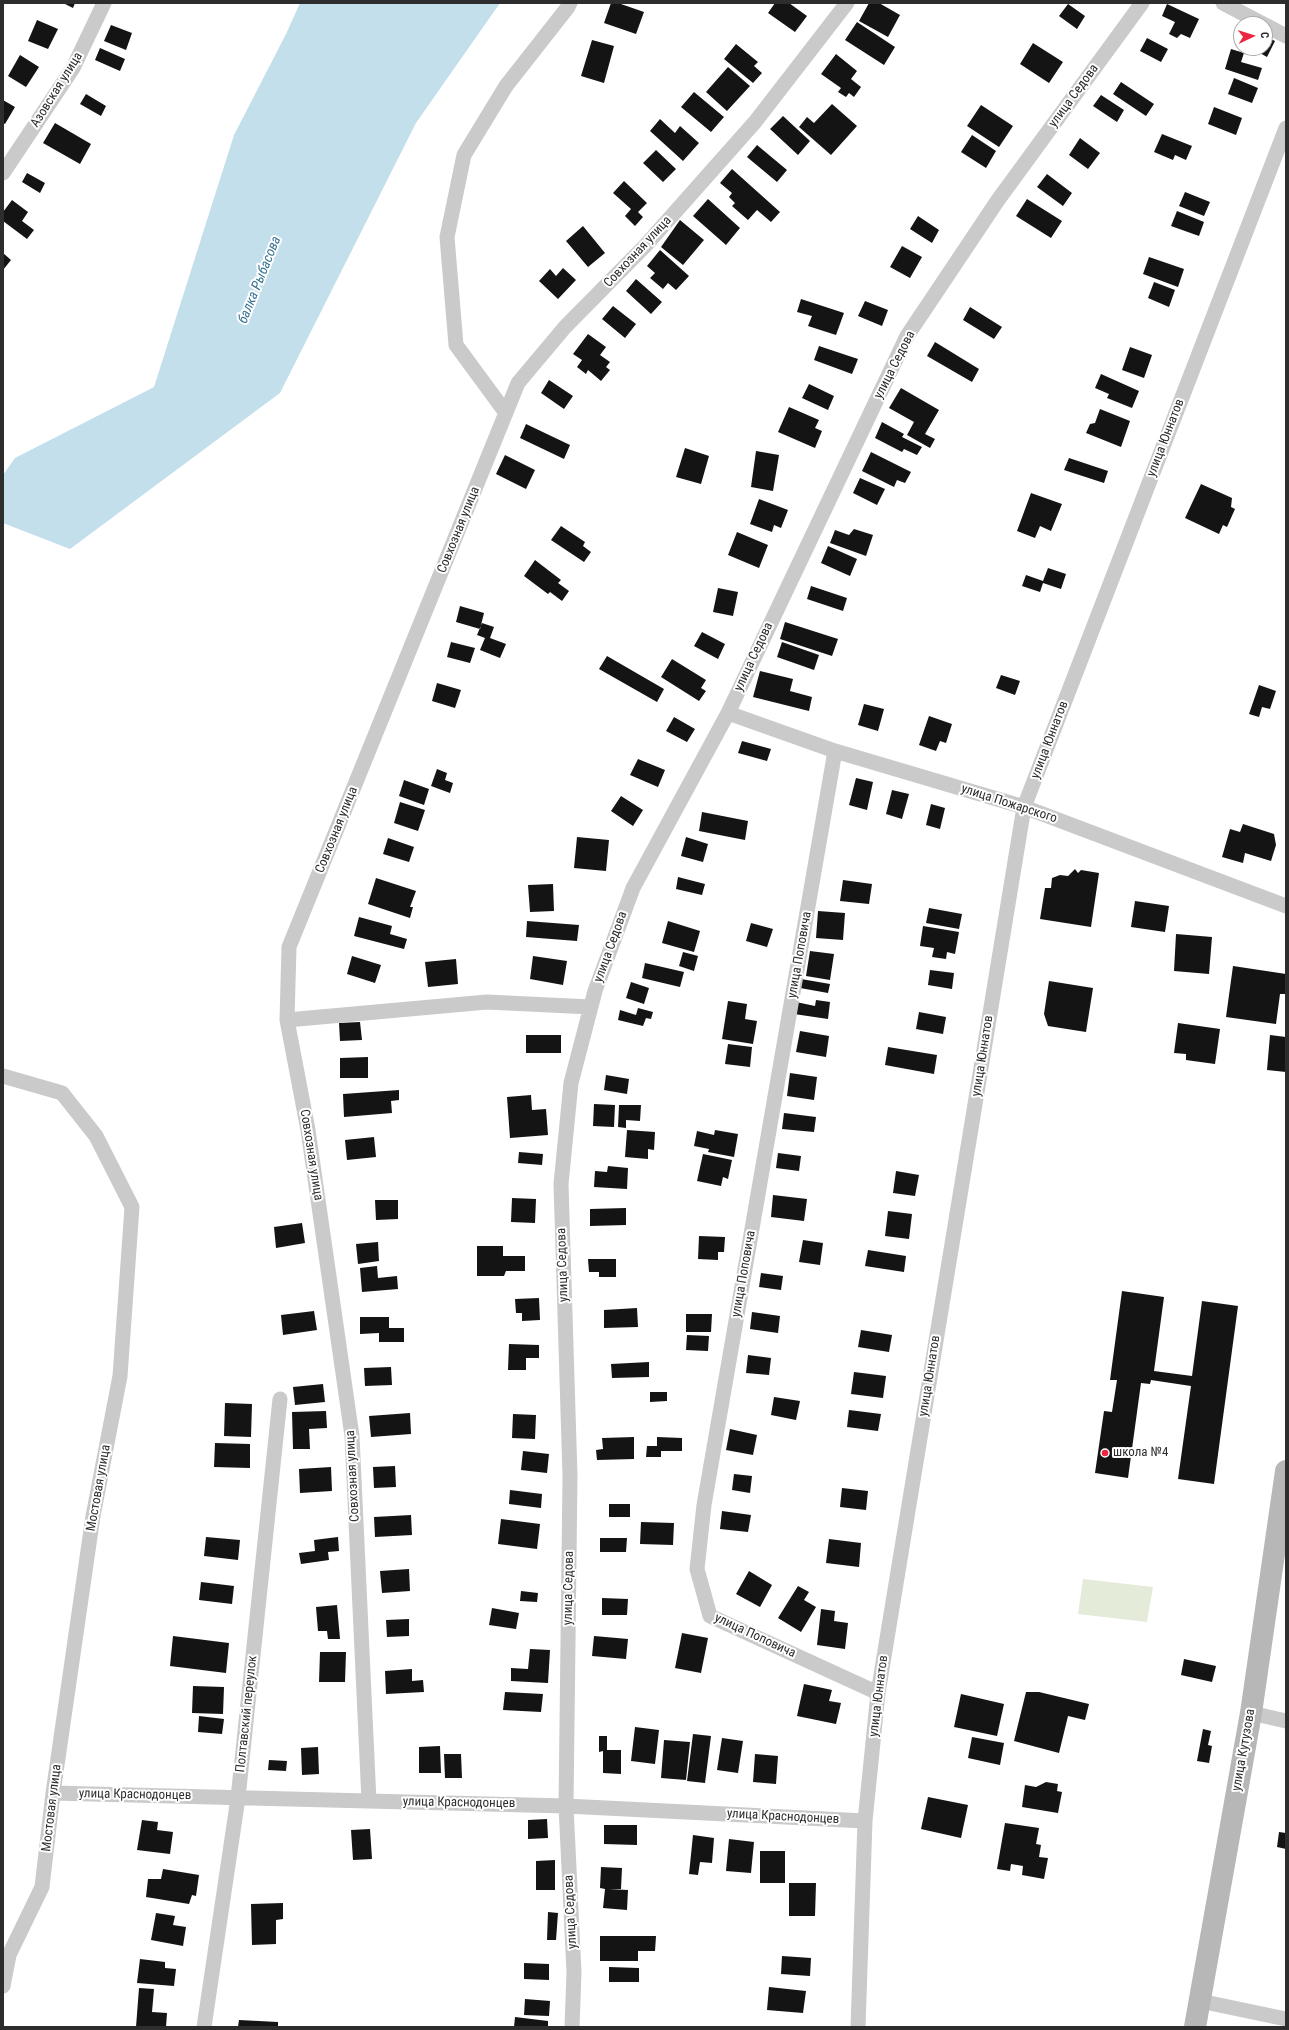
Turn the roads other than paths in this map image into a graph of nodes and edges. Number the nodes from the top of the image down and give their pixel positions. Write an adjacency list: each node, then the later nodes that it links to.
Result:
1 (104, 3): 10 (street, Азовская улица)
2 (570, 3): 11 (street)
3 (848, 3): 11 (street, Совхозная улица)
4 (1142, 3): 12 (street, улица Седова)
5 (1223, 3): 6 (street)
6 (1247, 16)
7 (1273, 30): 8 (street)
8 (1286, 36)
9 (1286, 128): 14 (street, улица Юннатов)
10 (3, 174)
11 (506, 413): 17 (street, Совхозная улица)
12 (728, 713): 13 (street, улица Пожарского); 16 (street, улица Седова)
13 (835, 751): 14 (street, улица Пожарского); 21 (street, улица Поповича)
14 (1024, 807): 15 (street, улица Пожарского); 21 (street, улица Юннатов)
15 (1286, 906)
16 (591, 1007): 17 (street); 27 (street, улица Седова)
17 (286, 1020): 26 (street, Совхозная улица)
18 (3, 1076): 24 (street, Мостовая улица)
19 (280, 1400): 25 (street, Полтавский переулок)
20 (1286, 1472): 22 (main road, улица Кутузова)
21 (878, 1693): 28 (street, улица Юннатов)
22 (1251, 1713): 23 (street); 31 (main road, улица Кутузова)
23 (1286, 1721)
24 (53, 1793): 25 (street, улица Краснодонцев); 29 (street, Мостовая улица)
25 (238, 1798): 26 (street, улица Краснодонцев); 33 (street, Полтавский переулок)
26 (369, 1801): 27 (street, улица Краснодонцев)
27 (566, 1806): 28 (street, улица Краснодонцев); 34 (street, улица Седова)
28 (865, 1821): 35 (street, улица Юннатов)
29 (6, 1957): 30 (street, Мостовая улица)
30 (3, 1986)
31 (1200, 2001): 32 (street); 36 (main road, улица Кутузова)
32 (1286, 2019)
33 (204, 2027)
34 (572, 2027)
35 (858, 2027)
36 (1195, 2027)

